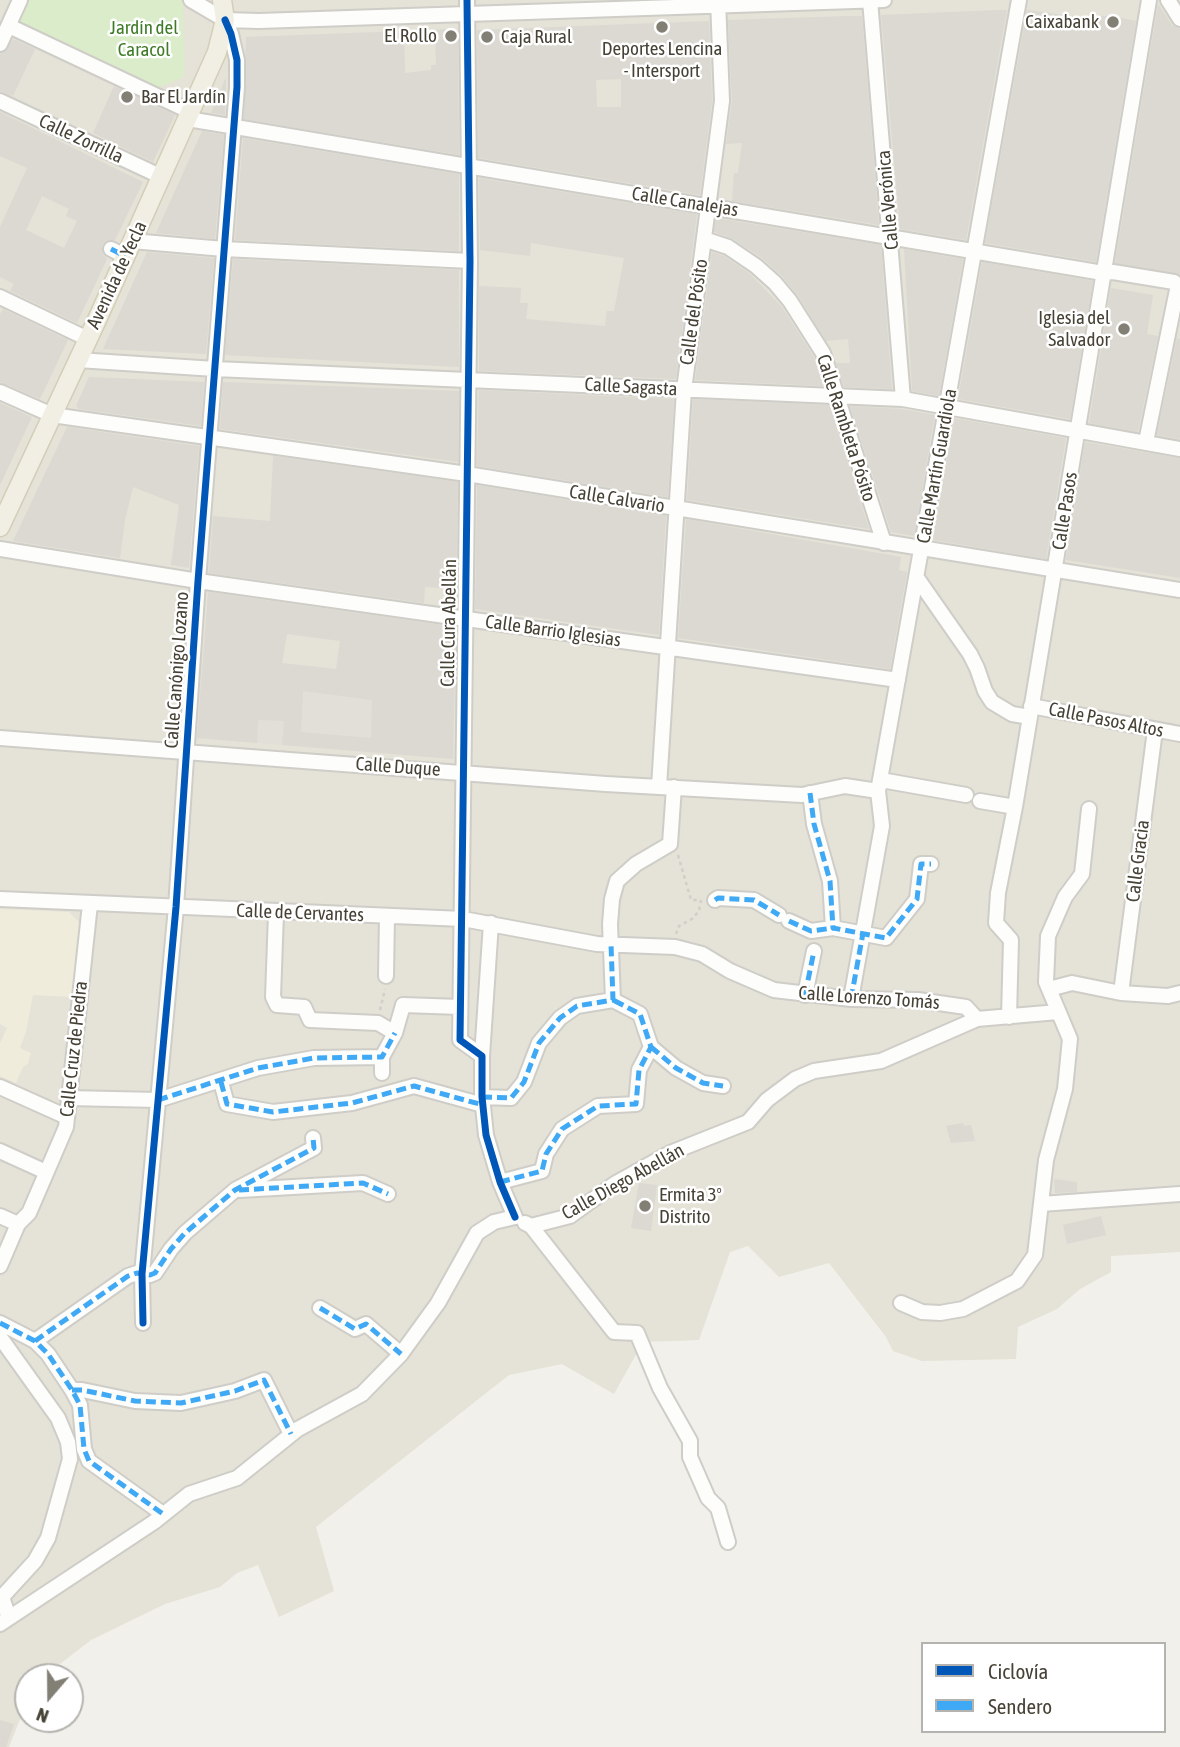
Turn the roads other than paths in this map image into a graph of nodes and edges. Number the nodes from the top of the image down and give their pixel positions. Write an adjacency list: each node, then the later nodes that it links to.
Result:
1 (191, 0): 12 (street)
2 (222, 0): 12 (main road)
3 (870, 0): 4 (street); 9 (street); 21 (street, Calle Verónica)
4 (884, 0)
5 (1019, 0): 25 (street, Calle Martín Guardiola)
6 (1149, 0): 27 (street, Calle Pasos)
7 (1168, 0): 11 (street)
8 (15, 2): 13 (street)
9 (719, 3): 10 (street); 20 (street, Calle del Pósito)
10 (467, 6): 12 (street); 18 (street, Calle Cura Abellán)
11 (1180, 19)
12 (225, 20): 16 (main road, Avenida de Yecla); 17 (street, Calle Canónigo Lozano)
13 (9, 26): 14 (street); 16 (street, Calle Canalejas)
14 (0, 44)
15 (0, 101): 19 (street, Calle Zorrilla)
16 (189, 116): 17 (street, Calle Canalejas); 19 (main road, Avenida de Yecla)
17 (234, 129): 18 (street, Calle Canalejas); 24 (street, Calle Canónigo Lozano)
18 (469, 166): 20 (street, Calle Canalejas); 26 (street, Calle Cura Abellán)
19 (162, 177): 23 (main road, Avenida de Yecla)
20 (709, 206): 21 (street, Calle Canalejas); 22 (street, Calle del Pósito)
21 (891, 235): 25 (street, Calle Canalejas); 37 (street, Calle Verónica)
22 (704, 239): 34 (street, Calle del Pósito); 36 (street, Calle Rambleta Pósito)
23 (123, 249): 24 (street); 30 (main road, Avenida de Yecla)
24 (225, 249): 26 (street); 32 (street, Calle Canónigo Lozano)
25 (973, 250): 27 (street, Calle Canalejas); 38 (street, Calle Martín Guardiola)
26 (470, 261): 33 (street, Calle Cura Abellán)
27 (1103, 273): 28 (street, Calle Canalejas); 40 (street, Calle Pasos)
28 (1179, 286): 42 (street)
29 (0, 297): 30 (street)
30 (88, 339): 31 (main road, Avenida de Yecla)
31 (78, 360): 32 (street, Calle Sagasta); 39 (main road, Avenida de Yecla)
32 (215, 369): 33 (street, Calle Sagasta); 41 (street, Calle Canónigo Lozano)
33 (469, 379): 34 (street, Calle Sagasta); 44 (street, Calle Cura Abellán)
34 (684, 390): 36 (street, Calle Sagasta); 45 (street, Calle del Pósito)
35 (0, 392): 39 (street, Calle Calvario)
36 (838, 396): 37 (street, Calle Sagasta); 47 (street, Calle Rambleta Pósito)
37 (903, 399): 38 (street, Calle Sagasta)
38 (947, 407): 40 (street, Calle Sagasta); 49 (street, Calle Martín Guardiola)
39 (52, 415): 41 (street, Calle Calvario); 46 (main road, Avenida de Yecla)
40 (1078, 430): 42 (street, Calle Sagasta); 50 (street, Calle Pasos)
41 (210, 436): 44 (street, Calle Calvario); 52 (street, Calle Canónigo Lozano)
42 (1146, 442): 43 (street, Calle Sagasta)
43 (1180, 449)
44 (467, 474): 45 (street, Calle Calvario); 54 (street, Calle Cura Abellán)
45 (677, 509): 47 (street, Calle Calvario); 55 (street, Calle del Pósito)
46 (0, 527)
47 (884, 543): 49 (street, Calle Calvario)
48 (0, 549): 52 (street, Calle Barrio Iglesias)
49 (922, 550): 50 (street, Calle Calvario); 51 (street, Calle Martín Guardiola)
50 (1055, 570): 53 (street, Calle Calvario); 57 (street, Calle Pasos)
51 (917, 578): 56 (street, Calle Martín Guardiola); 57 (street, Calle Pasos Altos)
52 (198, 581): 54 (street, Calle Barrio Iglesias); 61 (street, Calle Canónigo Lozano)
53 (1180, 590)
54 (465, 619): 55 (street, Calle Barrio Iglesias); 62 (street, Calle Cura Abellán)
55 (668, 647): 56 (street, Calle Barrio Iglesias); 64 (street, Calle del Pósito)
56 (898, 680): 63 (street, Calle Martín Guardiola)
57 (1030, 711): 58 (street, Calle Pasos Altos); 68 (street, Calle Pasos)
58 (1155, 730): 59 (street, Calle Pasos Altos); 85 (street, Calle Gracia)
59 (1180, 734)
60 (0, 738): 61 (street, Calle Duque)
61 (187, 751): 62 (street, Calle Duque); 74 (street, Calle Canónigo Lozano)
62 (463, 772): 64 (street, Calle Duque); 77 (street, Calle Cura Abellán)
63 (880, 785): 65 (street, Calle Duque); 66 (street, Calle Duque); 80 (street, Calle Martín Guardiola)
64 (666, 787): 65 (street, Calle Duque); 82 (street, Calle del Pósito)
65 (810, 793): 79 (street)
66 (965, 795)
67 (980, 801): 68 (street)
68 (1015, 807): 92 (street, Calle Pasos)
69 (1089, 809): 84 (street)
70 (931, 864): 80 (street)
71 (0, 899): 73 (street, Calle de Cervantes)
72 (715, 900): 81 (street)
73 (90, 904): 74 (street, Calle de Cervantes); 102 (street, Calle Cruz de Piedra)
74 (176, 907): 75 (street, Calle de Cervantes); 103 (street, Calle Canónigo Lozano)
75 (276, 913): 76 (street, Calle de Cervantes); 94 (street)
76 (387, 916): 77 (street, Calle de Cervantes); 83 (street)
77 (463, 919): 78 (street, Calle de Cervantes); 90 (street, Calle Cura Abellán)
78 (491, 923): 82 (street, Calle de Cervantes); 96 (street)
79 (833, 928): 80 (street); 81 (street)
80 (863, 933): 88 (street, Calle Martín Guardiola)
81 (816, 941): 87 (street)
82 (604, 944): 87 (street, Calle Lorenzo Tomás); 89 (street)
83 (386, 976)
84 (1049, 989): 85 (street); 91 (street)
85 (1121, 993): 86 (street)
86 (1180, 993)
87 (805, 995): 88 (street, Calle Lorenzo Tomás)
88 (851, 999): 93 (street, Calle Lorenzo Tomás)
89 (613, 1000): 95 (street); 104 (street)
90 (460, 1007): 94 (street); 96 (street, Calle Cura Abellán)
91 (1058, 1012): 92 (street); 113 (street)
92 (1009, 1017): 93 (street)
93 (977, 1019): 117 (street, Calle Diego Abellán)
94 (395, 1033): 97 (street)
95 (651, 1047): 100 (street); 109 (street)
96 (482, 1056): 104 (street)
97 (382, 1057): 98 (street); 99 (street)
98 (383, 1073)
99 (221, 1082): 103 (street); 104 (street)
100 (723, 1086)
101 (0, 1087): 105 (street)
102 (68, 1098): 103 (street); 105 (street, Calle Cruz de Piedra)
103 (158, 1101): 119 (street, Calle Canónigo Lozano)
104 (482, 1101): 109 (street)
105 (67, 1117): 108 (street, Calle Cruz de Piedra)
106 (313, 1138): 110 (street)
107 (0, 1151): 108 (street)
108 (46, 1172): 116 (street, Calle Cruz de Piedra)
109 (500, 1182): 115 (street)
110 (235, 1190): 111 (street); 119 (street)
111 (388, 1194)
112 (1180, 1194): 113 (street)
113 (1041, 1204): 120 (street)
114 (0, 1216): 116 (street)
115 (515, 1217): 117 (street); 126 (street)
116 (18, 1224): 118 (street, Calle Cruz de Piedra)
117 (531, 1226): 130 (street)
118 (0, 1266)
119 (142, 1274): 123 (street, Calle Canónigo Lozano); 125 (street)
120 (901, 1303)
121 (320, 1308): 126 (street)
122 (0, 1323): 125 (street)
123 (143, 1323)
124 (0, 1336): 131 (street)
125 (35, 1340): 127 (street)
126 (401, 1354): 128 (street)
127 (72, 1390): 128 (street); 129 (street)
128 (291, 1434): 129 (street)
129 (163, 1514): 131 (street)
130 (728, 1542)
131 (5, 1621)

